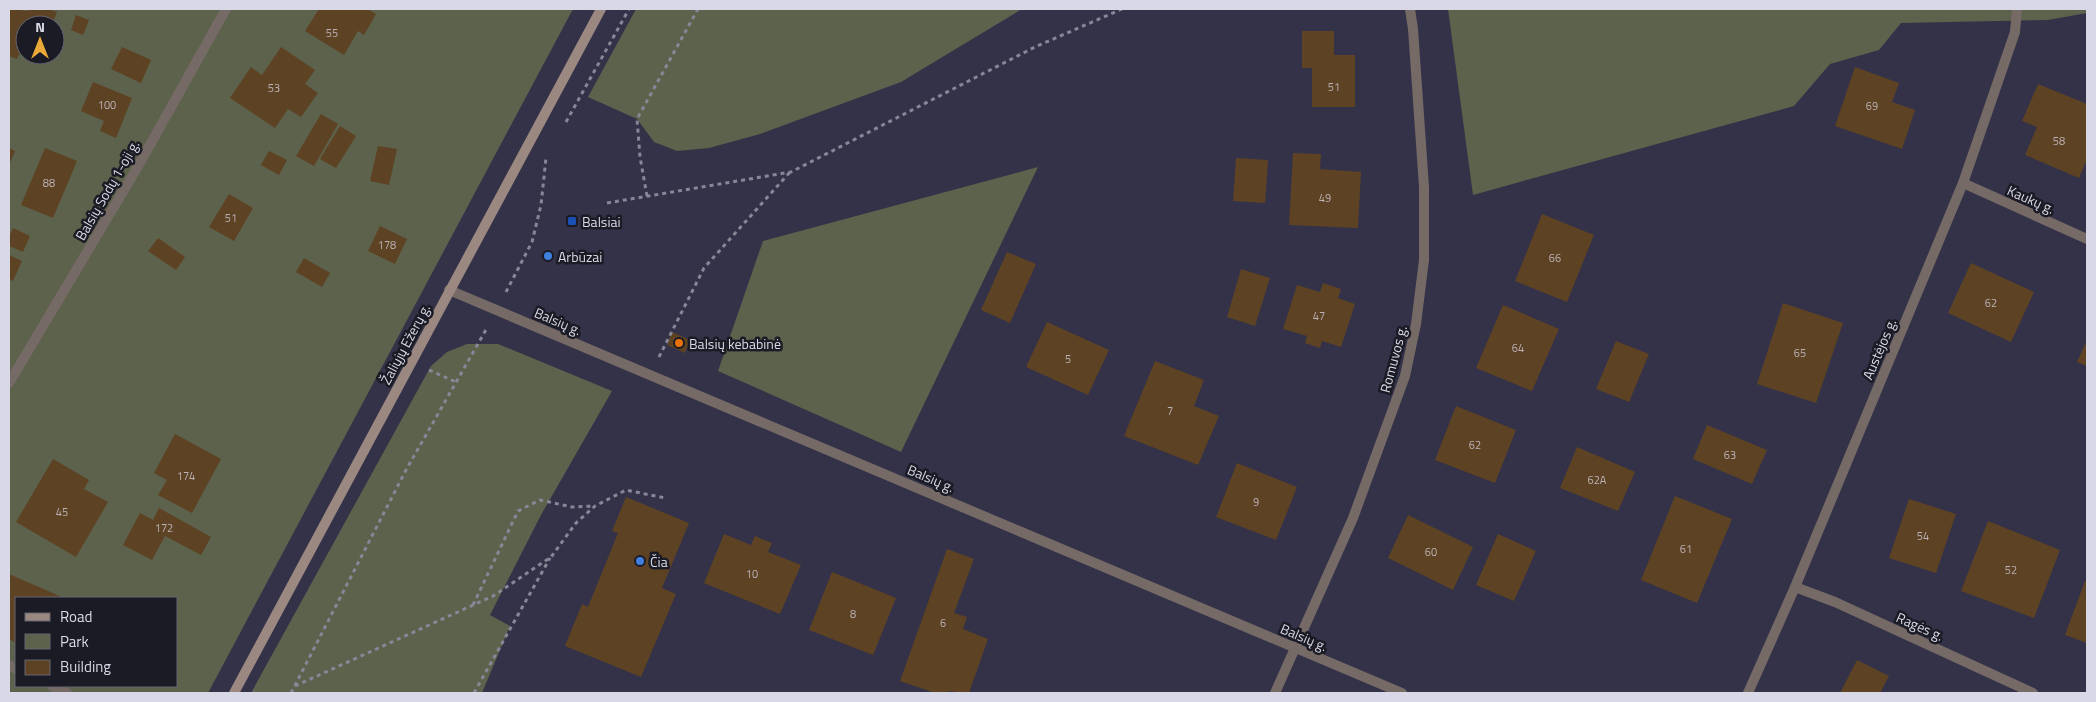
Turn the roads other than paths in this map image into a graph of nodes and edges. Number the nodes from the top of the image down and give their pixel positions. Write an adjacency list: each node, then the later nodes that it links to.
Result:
1 (226, 9): 8 (street, Balsių Sodų 1-oji g.)
2 (601, 9): 7 (main road, Žaliųjų Ežerų g.)
3 (1410, 9): 10 (street, Romuvos g.)
4 (2017, 9): 5 (street, Austėjos g.)
5 (1962, 183): 6 (street, Kaukų g.); 9 (street, Austėjos g.)
6 (2087, 240)
7 (449, 290): 10 (street, Balsių g.); 13 (main road, Žaliųjų Ežerų g.)
8 (9, 383)
9 (1795, 586): 16 (street, Austėjos g.); 17 (street, Ragės g.)
10 (1295, 649): 14 (street, Romuvos g.); 15 (street, Balsių g.)
11 (54, 687): 12 (street)
12 (67, 693)
13 (234, 693)
14 (1275, 693)
15 (1402, 693)
16 (1748, 693)
17 (2033, 693)

